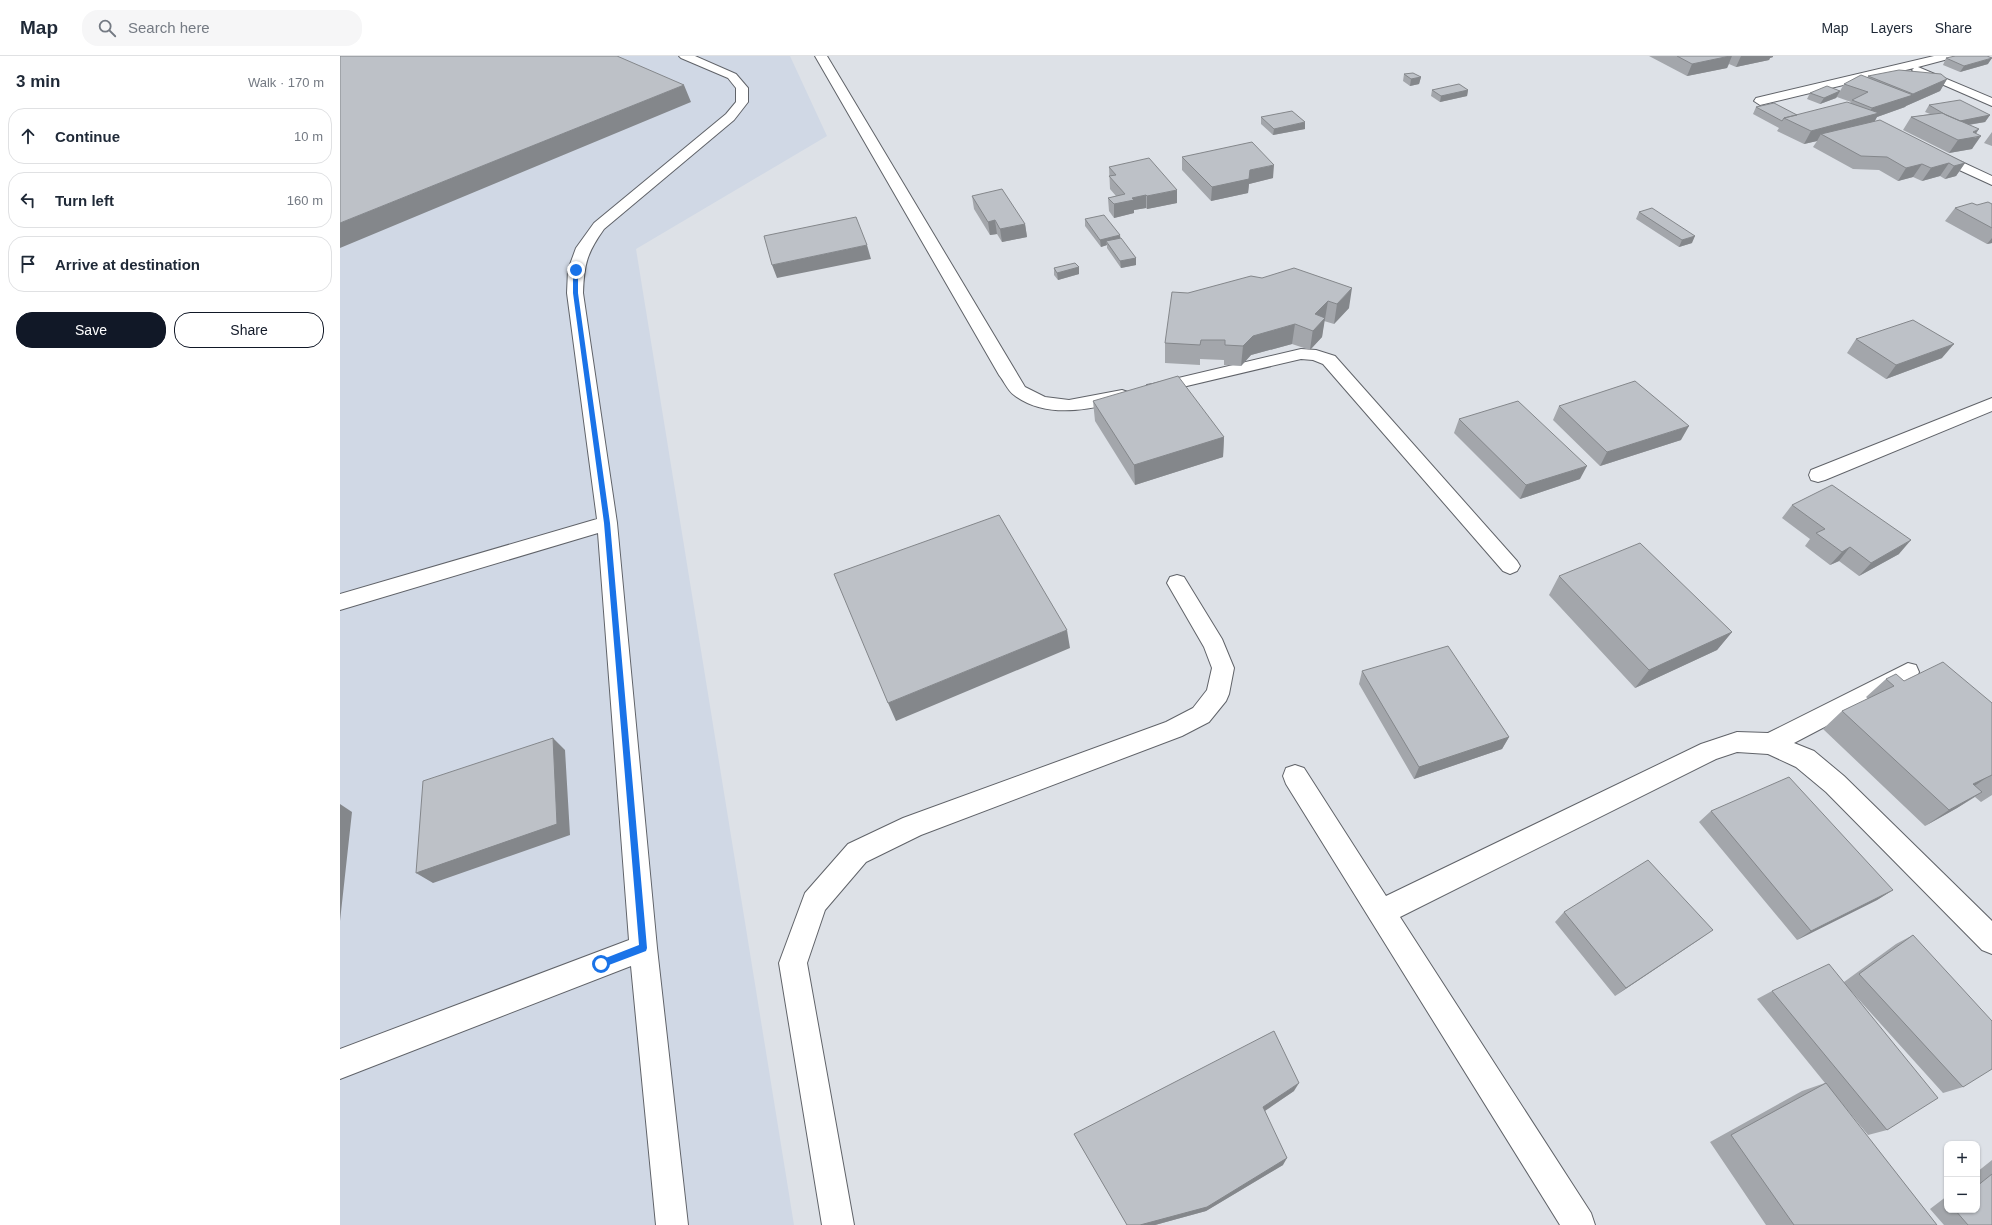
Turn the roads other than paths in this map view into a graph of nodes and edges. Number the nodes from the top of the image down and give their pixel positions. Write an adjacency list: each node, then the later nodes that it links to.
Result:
1 (685, 56): 11 (street)
2 (821, 56): 12 (street)
3 (1948, 56): 4 (street)
4 (1909, 65): 5 (street); 6 (street)
5 (1760, 101)
6 (1992, 102)
7 (1923, 148): 8 (street)
8 (1992, 181)
9 (1992, 404): 10 (street)
10 (1818, 475)
11 (607, 523): 14 (street); 20 (street)
12 (1510, 566)
13 (1177, 583): 23 (street)
14 (340, 602)
15 (1908, 672): 16 (street)
16 (1770, 744): 18 (street); 19 (street)
17 (1295, 776): 18 (street)
18 (1382, 912): 24 (street)
19 (1992, 940)
20 (643, 948): 21 (street); 22 (street)
21 (340, 1064)
22 (672, 1225)
23 (838, 1225)
24 (1579, 1225)

